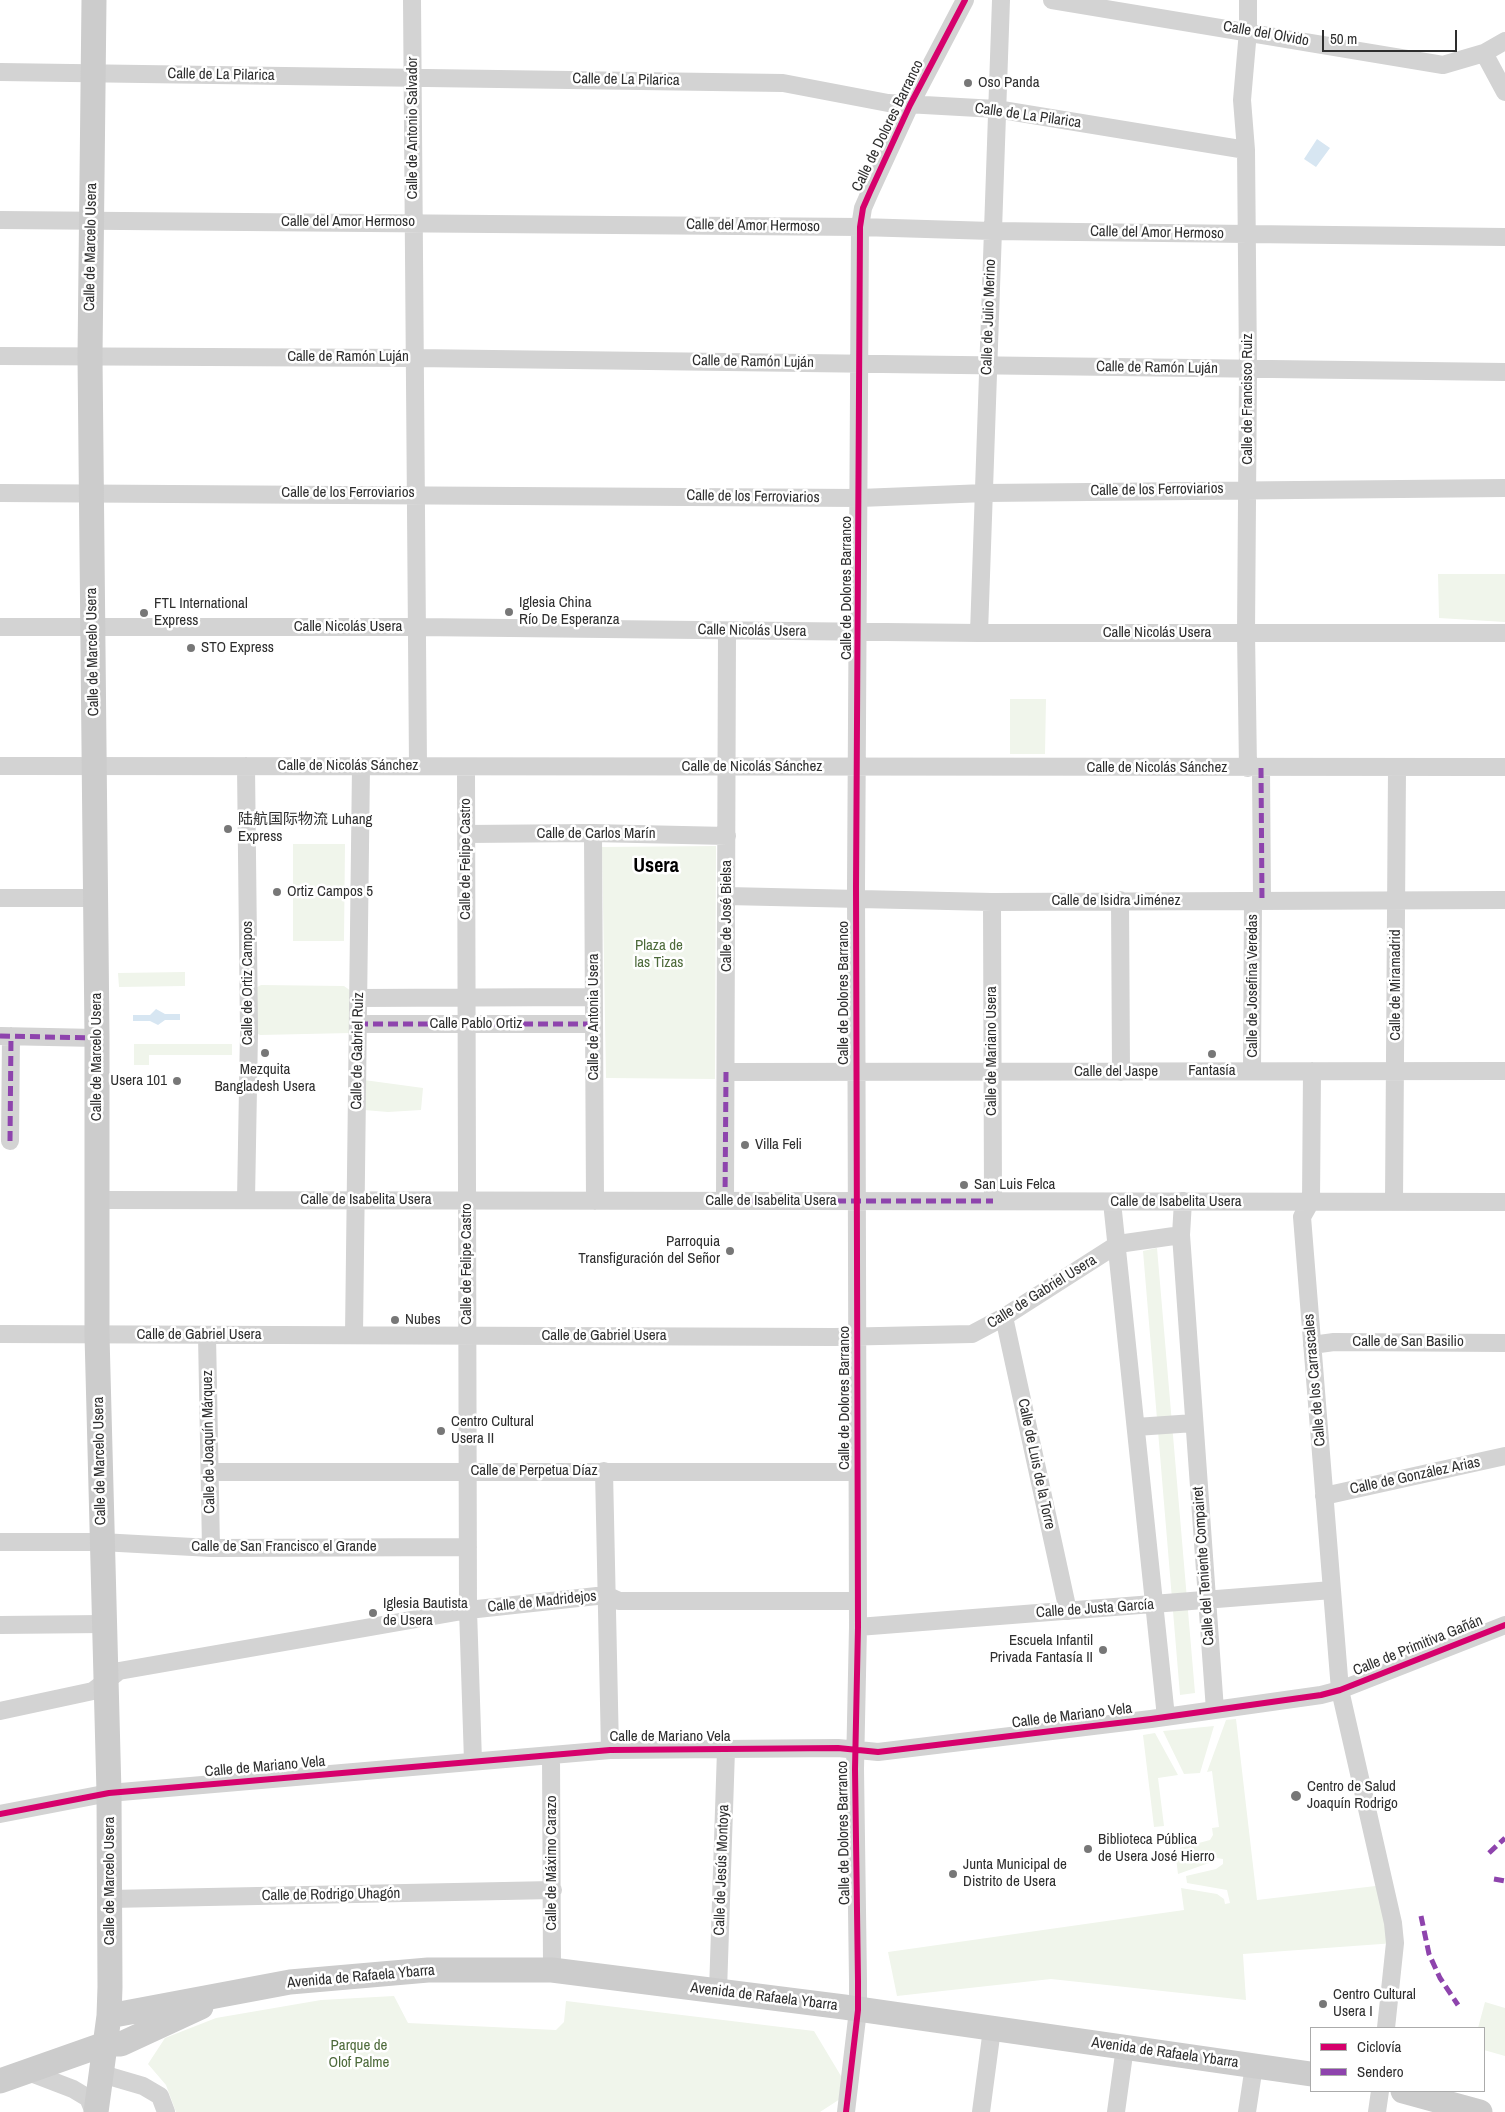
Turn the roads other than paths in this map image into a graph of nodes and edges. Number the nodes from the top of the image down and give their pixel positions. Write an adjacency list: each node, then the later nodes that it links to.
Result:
1 (94, 0): 11 (main road, Calle de Marcelo Usera)
2 (412, 0): 12 (street, Calle de Antonio Salvador)
3 (965, 0): 14 (street, Calle de Dolores Barranco)
4 (1001, 0): 15 (street, Calle de Julio Merino)
5 (1052, 0): 7 (street, Calle del Olvido)
6 (1248, 0): 7 (street, Calle de Francisco Ruiz)
7 (1248, 31): 9 (street, Calle del Olvido); 16 (street, Calle de Francisco Ruiz)
8 (1505, 41): 9 (street, Calle del Olvido)
9 (1484, 53): 13 (street)
10 (0, 72): 11 (street, Calle de La Pilarica)
11 (94, 74): 12 (street, Calle de La Pilarica); 18 (main road, Calle de Marcelo Usera)
12 (414, 77): 14 (street, Calle de La Pilarica); 19 (street, Calle de Antonio Salvador)
13 (1505, 92)
14 (910, 105): 15 (street, Calle de La Pilarica); 20 (street, Calle de Dolores Barranco)
15 (996, 110): 16 (street, Calle de La Pilarica); 21 (street, Calle de Julio Merino)
16 (1246, 150): 22 (street, Calle de Francisco Ruiz)
17 (0, 220): 18 (street, Calle del Amor Hermoso)
18 (91, 220): 19 (street, Calle del Amor Hermoso); 25 (main road, Calle de Marcelo Usera)
19 (413, 223): 20 (street, Calle del Amor Hermoso); 26 (street, Calle de Antonio Salvador)
20 (860, 227): 21 (street, Calle del Amor Hermoso); 27 (street, Calle de Dolores Barranco)
21 (992, 231): 22 (street, Calle del Amor Hermoso); 28 (street, Calle de Julio Merino)
22 (1246, 235): 23 (street, Calle del Amor Hermoso); 29 (street, Calle de Francisco Ruiz)
23 (1505, 237)
24 (0, 356): 25 (street, Calle de Ramón Luján)
25 (90, 357): 26 (street, Calle de Ramón Luján); 34 (main road, Calle de Marcelo Usera)
26 (415, 358): 27 (street, Calle de Ramón Luján); 36 (street, Calle de Antonio Salvador)
27 (859, 363): 28 (street, Calle de Ramón Luján); 37 (street, Calle de Dolores Barranco)
28 (987, 366): 29 (street, Calle de Ramón Luján); 35 (street, Calle de Julio Merino)
29 (1248, 369): 30 (street, Calle de Ramón Luján); 32 (street, Calle de Francisco Ruiz)
30 (1505, 372)
31 (1505, 488): 32 (street, Calle de los Ferroviarios)
32 (1248, 489): 35 (street, Calle de los Ferroviarios); 44 (street, Calle de Francisco Ruiz)
33 (0, 493): 34 (street, Calle de los Ferroviarios)
34 (93, 493): 36 (street, Calle de los Ferroviarios); 38 (main road, Calle de Marcelo Usera)
35 (985, 493): 37 (street, Calle de los Ferroviarios); 43 (street, Calle de Julio Merino)
36 (415, 494): 37 (street, Calle de los Ferroviarios); 39 (street, Calle de Antonio Salvador)
37 (860, 498): 42 (street, Calle de Dolores Barranco)
38 (92, 627): 39 (street, Calle Nicolás Usera); 40 (street, Calle Nicolás Usera); 47 (main road, Calle de Marcelo Usera)
39 (417, 627): 41 (street, Calle Nicolás Usera); 50 (street, Calle de Antonio Salvador)
40 (0, 628)
41 (727, 631): 42 (street, Calle Nicolás Usera); 51 (street, Calle de José Bielsa)
42 (859, 632): 43 (street, Calle Nicolás Usera); 54 (street, Calle de Dolores Barranco)
43 (979, 633): 44 (street, Calle Nicolás Usera)
44 (1246, 633): 45 (street, Calle Nicolás Usera); 55 (street, Calle de Francisco Ruiz)
45 (1505, 633)
46 (0, 766): 47 (street, Calle de Nicolás Sánchez)
47 (95, 766): 48 (street, Calle de Nicolás Sánchez); 62 (main road, Calle de Marcelo Usera)
48 (246, 766): 49 (street, Calle de Nicolás Sánchez); 88 (street, Calle de Ortiz Campos)
49 (361, 766): 50 (street, Calle de Nicolás Sánchez); 70 (street, Calle de Gabriel Ruiz)
50 (418, 766): 52 (street, Calle de Nicolás Sánchez)
51 (726, 766): 52 (street, Calle de Nicolás Sánchez); 54 (street, Calle de Nicolás Sánchez); 59 (street, Calle de José Bielsa)
52 (466, 767): 58 (street, Calle de Felipe Castro)
53 (1505, 767): 56 (street, Calle de Nicolás Sánchez)
54 (857, 768): 55 (street, Calle de Nicolás Sánchez); 63 (street, Calle de Dolores Barranco)
55 (1254, 768): 56 (street, Calle de Nicolás Sánchez); 66 (street, Calle de Francisco Ruiz)
56 (1397, 769): 67 (street, Calle de Miramadrid)
57 (593, 833): 58 (street, Calle de Carlos Marín); 59 (street, Calle de Carlos Marín); 69 (street, Calle de Antonia Usera)
58 (466, 834): 71 (street, Calle de Felipe Castro)
59 (727, 836): 60 (street, Calle de José Bielsa)
60 (727, 896): 63 (street, Calle de Isidra Jiménez); 80 (street, Calle de José Bielsa)
61 (0, 898): 62 (street)
62 (96, 898): 76 (main road, Calle de Marcelo Usera)
63 (856, 899): 68 (street, Calle de Isidra Jiménez); 81 (street, Calle de Dolores Barranco)
64 (1120, 900): 66 (street, Calle de Isidra Jiménez); 68 (street, Calle de Isidra Jiménez); 83 (street)
65 (1505, 900): 67 (street, Calle de Isidra Jiménez)
66 (1257, 901): 67 (street, Calle de Isidra Jiménez); 84 (street, Calle de Josefina Veredas)
67 (1396, 901): 78 (street, Calle de Miramadrid)
68 (992, 902): 82 (street, Calle de Mariano Usera)
69 (593, 997): 71 (street, Calle Pablo Ortiz); 74 (street, Calle de Antonia Usera)
70 (358, 998): 71 (street, Calle Pablo Ortiz); 72 (street, Calle de Gabriel Ruiz)
71 (467, 998): 73 (street, Calle de Felipe Castro)
72 (358, 1024): 73 (street, Calle Pablo Ortiz); 86 (street, Calle de Gabriel Ruiz)
73 (467, 1024): 74 (street, Calle Pablo Ortiz); 89 (street, Calle de Felipe Castro)
74 (594, 1024): 90 (street, Calle de Antonia Usera)
75 (6, 1036): 76 (street); 85 (street)
76 (97, 1038): 87 (main road, Calle de Marcelo Usera)
77 (1312, 1071): 78 (street, Calle del Jaspe); 84 (street, Calle del Jaspe); 94 (street, Calle de los Carrascales)
78 (1395, 1071): 79 (street, Calle del Jaspe); 97 (street, Calle de Miramadrid)
79 (1505, 1071)
80 (726, 1072): 81 (street, Calle del Jaspe); 91 (street, Calle de José Bielsa)
81 (857, 1072): 82 (street, Calle del Jaspe); 92 (street, Calle de Dolores Barranco)
82 (992, 1072): 83 (street, Calle del Jaspe); 93 (street, Calle de Mariano Usera)
83 (1120, 1072): 84 (street, Calle del Jaspe)
84 (1252, 1072)
85 (10, 1141)
86 (356, 1199): 88 (street, Calle de Isabelita Usera); 89 (street, Calle de Isabelita Usera); 106 (street, Calle de Gabriel Ruiz)
87 (98, 1200): 88 (street, Calle de Isabelita Usera); 103 (main road, Calle de Marcelo Usera)
88 (246, 1200)
89 (467, 1200): 90 (street, Calle de Isabelita Usera); 105 (street, Calle de Felipe Castro)
90 (595, 1200): 91 (street, Calle de Isabelita Usera)
91 (725, 1201): 92 (street, Calle de Isabelita Usera)
92 (858, 1201): 93 (street, Calle de Isabelita Usera); 107 (street, Calle de Dolores Barranco)
93 (993, 1201): 95 (street, Calle de Isabelita Usera)
94 (1311, 1201): 96 (street, Calle de Isabelita Usera); 97 (street, Calle de Isabelita Usera); 109 (street, Calle de los Carrascales)
95 (1112, 1202): 96 (street, Calle de Isabelita Usera); 100 (street)
96 (1183, 1202): 99 (street, Calle del Teniente Compairet)
97 (1394, 1202): 98 (street, Calle de Isabelita Usera)
98 (1505, 1202)
99 (1181, 1235): 100 (street, Calle de Gabriel Usera); 110 (street, Calle del Teniente Compairet)
100 (1118, 1244): 101 (street, Calle de Gabriel Usera); 111 (street)
101 (1004, 1317): 107 (street, Calle de Gabriel Usera); 128 (street, Calle de Luis de la Torre)
102 (0, 1334): 103 (street, Calle de Gabriel Usera)
103 (97, 1335): 104 (street, Calle de Gabriel Usera); 119 (main road, Calle de Marcelo Usera)
104 (207, 1335): 106 (street, Calle de Gabriel Usera); 115 (street, Calle de Joaquín Márquez)
105 (468, 1335): 106 (street, Calle de Gabriel Usera); 107 (street, Calle de Gabriel Usera); 113 (street, Calle de Felipe Castro)
106 (354, 1336)
107 (857, 1337): 116 (street, Calle de Dolores Barranco)
108 (1505, 1343): 109 (street, Calle de San Basilio)
109 (1312, 1345): 117 (street, Calle de los Carrascales)
110 (1194, 1423): 111 (street); 125 (street, Calle del Teniente Compairet)
111 (1136, 1427): 126 (street)
112 (1505, 1456): 117 (street, Calle de González Arias)
113 (468, 1471): 114 (street, Calle de Perpetua Díaz); 115 (street, Calle de Perpetua Díaz); 120 (street, Calle de Felipe Castro)
114 (604, 1471): 116 (street, Calle de Perpetua Díaz); 123 (street)
115 (210, 1472): 121 (street, Calle de Joaquín Márquez)
116 (857, 1472): 124 (street, Calle de Dolores Barranco)
117 (1324, 1496): 122 (street, Calle de los Carrascales)
118 (0, 1542): 119 (street, Calle de San Francisco el Grande)
119 (101, 1542): 121 (street, Calle de San Francisco el Grande); 129 (main road, Calle de Marcelo Usera)
120 (468, 1547): 121 (street, Calle de San Francisco el Grande); 127 (street, Calle de Felipe Castro)
121 (212, 1548)
122 (1332, 1590): 125 (street, Calle de Justa García); 134 (street, Calle de los Carrascales)
123 (606, 1595): 124 (street, Calle de Madridejos); 127 (street, Calle de Madridejos); 138 (street)
124 (857, 1601): 132 (street, Calle de Dolores Barranco)
125 (1206, 1601): 126 (street, Calle de Justa García); 135 (street, Calle del Teniente Compairet)
126 (1153, 1604): 128 (street, Calle de Justa García); 137 (street)
127 (468, 1610): 133 (street, Calle de Madridejos); 142 (street, Calle de Felipe Castro)
128 (1068, 1611): 132 (street, Calle de Justa García)
129 (103, 1624): 131 (street); 133 (main road, Calle de Marcelo Usera)
130 (1505, 1624): 134 (street, Calle de Primitiva Gañán)
131 (0, 1625)
132 (858, 1627): 140 (street, Calle de Dolores Barranco)
133 (106, 1681): 136 (street, Calle de Madridejos); 143 (main road, Calle de Marcelo Usera)
134 (1340, 1690): 135 (street, Calle de Mariano Vela); 152 (street, Calle de los Carrascales)
135 (1215, 1710): 137 (street, Calle de Mariano Vela)
136 (0, 1711)
137 (1166, 1717): 140 (street, Calle de Mariano Vela)
138 (610, 1750): 139 (street, Calle de Mariano Vela); 141 (street, Calle de Mariano Vela)
139 (726, 1750): 140 (street, Calle de Mariano Vela); 148 (street, Calle de Jesús Montoya)
140 (856, 1750): 150 (street, Calle de Dolores Barranco)
141 (552, 1756): 142 (street, Calle de Mariano Vela); 145 (street, Calle de Máximo Carazo)
142 (473, 1761): 143 (street, Calle de Mariano Vela)
143 (109, 1793): 144 (street, Calle de Mariano Vela); 146 (main road, Calle de Marcelo Usera)
144 (0, 1814)
145 (553, 1890): 146 (street, Calle de Rodrigo Uhagón); 147 (street, Calle de Máximo Carazo)
146 (110, 1899): 151 (main road, Calle de Marcelo Usera)
147 (552, 1970): 148 (main road, Avenida de Rafaela Ybarra); 149 (main road, Avenida de Rafaela Ybarra)
148 (718, 1991): 150 (main road, Avenida de Rafaela Ybarra)
149 (216, 1998): 151 (main road, Avenida de Rafaela Ybarra); 154 (main road, Avenida de Rafaela Ybarra)
150 (858, 2010): 153 (main road, Avenida de Rafaela Ybarra); 165 (street, Calle de Dolores Barranco)
151 (109, 2016): 154 (main road, Calle de Marcelo Usera)
152 (1386, 2027)
153 (992, 2029): 155 (main road, Avenida de Rafaela Ybarra); 166 (street)
154 (105, 2044): 157 (main road, Avenida de Rafaela Ybarra); 158 (main road, Calle de Marcelo Usera)
155 (1125, 2047): 156 (main road, Avenida de Rafaela Ybarra); 167 (street)
156 (1254, 2066): 159 (main road, Avenida de Rafaela Ybarra); 168 (street)
157 (26, 2071): 160 (main road, Avenida de Rafaela Ybarra); 163 (street)
158 (102, 2074): 163 (main road, Calle de Marcelo Usera); 164 (street)
159 (1310, 2074)
160 (0, 2081)
161 (1380, 2092): 169 (street)
162 (1407, 2092): 170 (main road)
163 (95, 2112)
164 (166, 2112)
165 (846, 2112)
166 (981, 2112)
167 (1116, 2112)
168 (1247, 2112)
169 (1377, 2112)
170 (1480, 2112)

